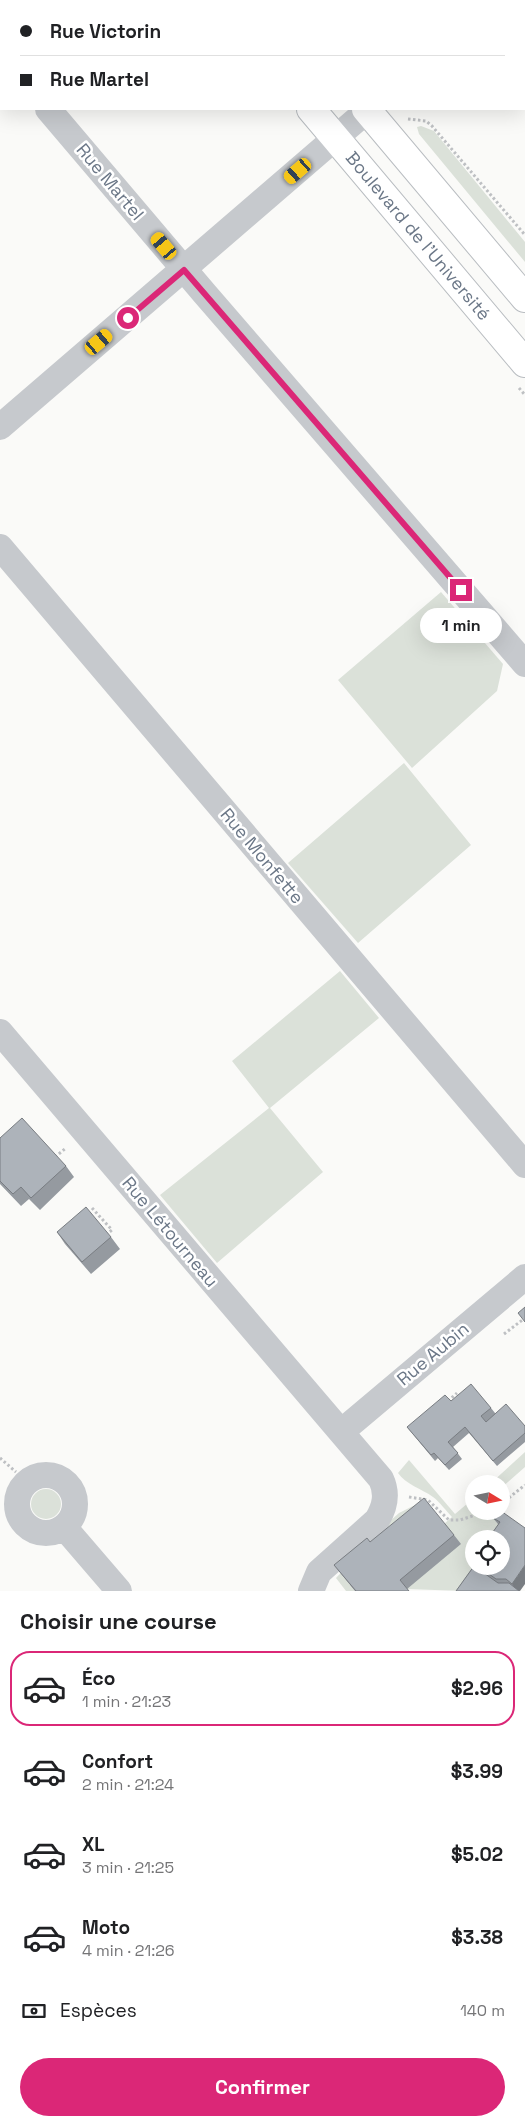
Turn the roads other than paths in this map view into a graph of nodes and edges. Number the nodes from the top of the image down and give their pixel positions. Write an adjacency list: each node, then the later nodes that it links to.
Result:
1 (49, 110): 6 (street, Rue Martel)
2 (312, 110): 5 (main road, Boulevard de l'Université)
3 (366, 110): 5 (street)
4 (368, 110): 7 (main road)
5 (336, 138): 6 (street); 8 (main road, Boulevard de l'Université)
6 (184, 270): 9 (street); 11 (street, Rue Martel)
7 (525, 298)
8 (525, 363)
9 (0, 427)
10 (0, 547): 13 (street, Rue Monfette)
11 (525, 664)
12 (0, 1032): 15 (street, Rue Létourneau)
13 (525, 1165)
14 (525, 1277): 15 (street, Rue Aubin)
15 (341, 1432): 18 (street, Rue Létourneau)
16 (64, 1527): 17 (street)
17 (119, 1591)
18 (311, 1591)

